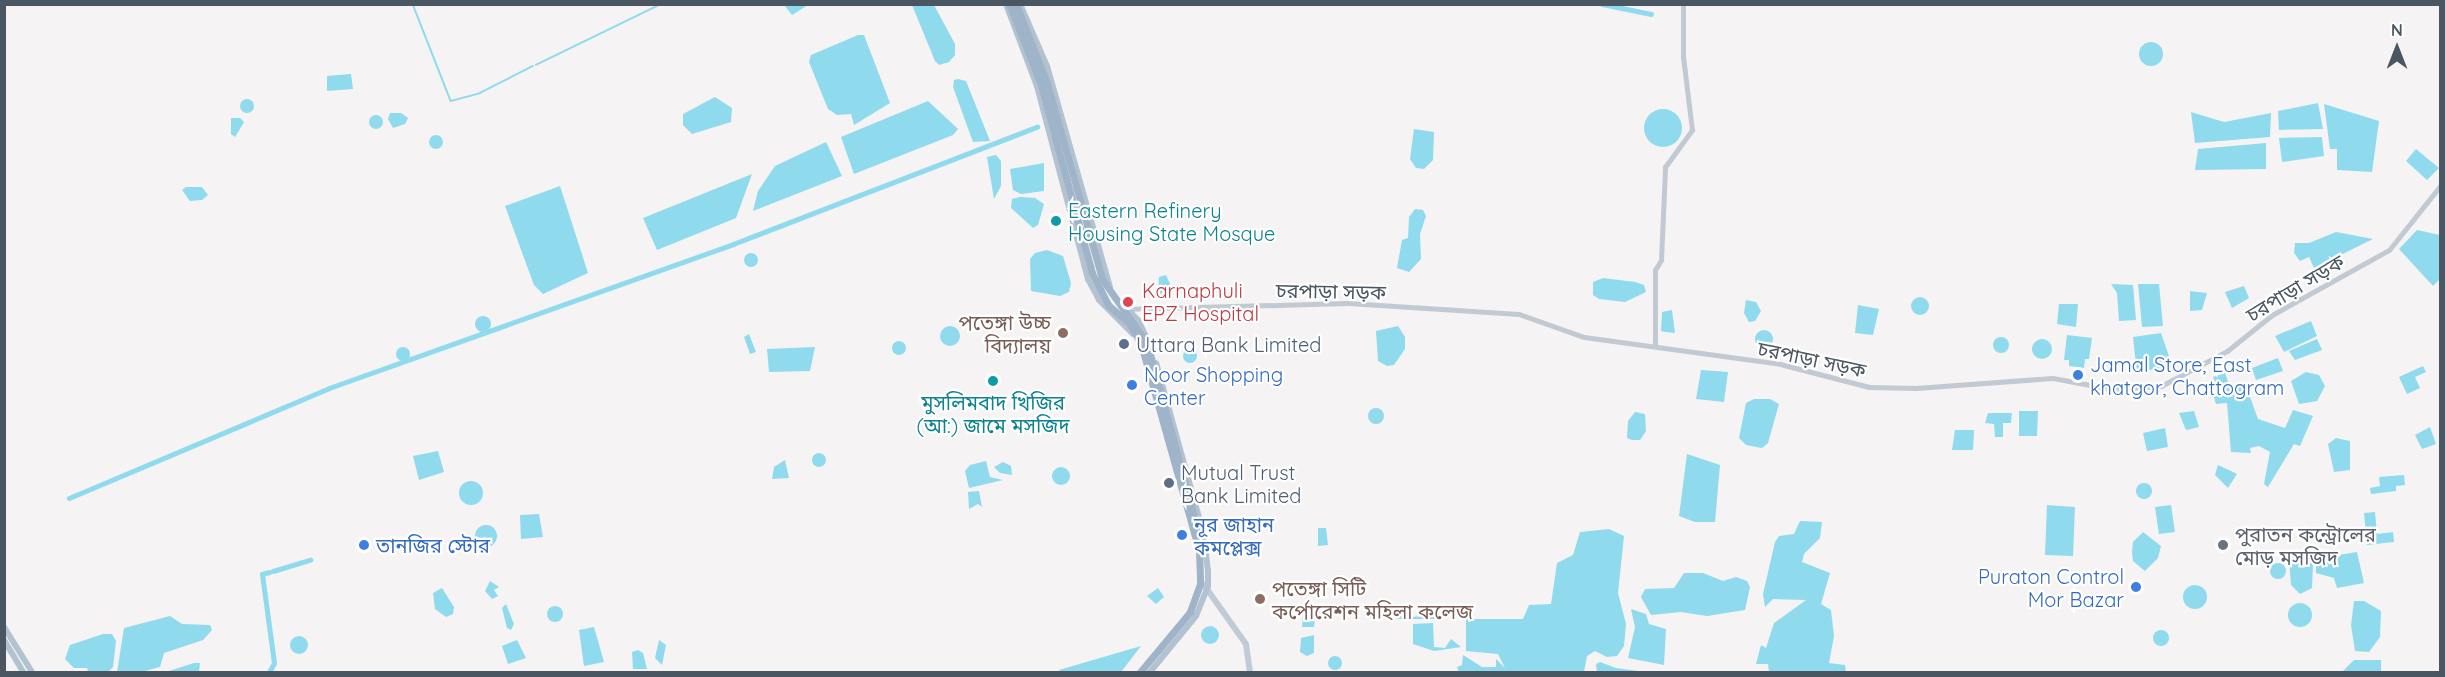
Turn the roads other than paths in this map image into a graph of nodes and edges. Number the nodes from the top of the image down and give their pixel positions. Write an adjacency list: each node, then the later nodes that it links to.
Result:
1 (1007, 4): 6 (main road); 8 (highway)
2 (1018, 4): 5 (main road); 14 (highway)
3 (1683, 4): 7 (street)
4 (2440, 186): 7 (street, চরপাড়া সড়ক)
5 (1126, 308): 6 (street, চরপাড়া সড়ক); 7 (street, চরপাড়া সড়ক); 8 (main road)
6 (1114, 313): 8 (main road)
7 (1655, 345)
8 (1202, 584): 13 (main road); 13 (highway); 14 (main road); 15 (main road)
9 (4, 627): 12 (main road)
10 (4, 640): 11 (main road)
11 (23, 672)
12 (32, 672)
13 (1138, 672)
14 (1148, 672)
15 (1250, 672)

